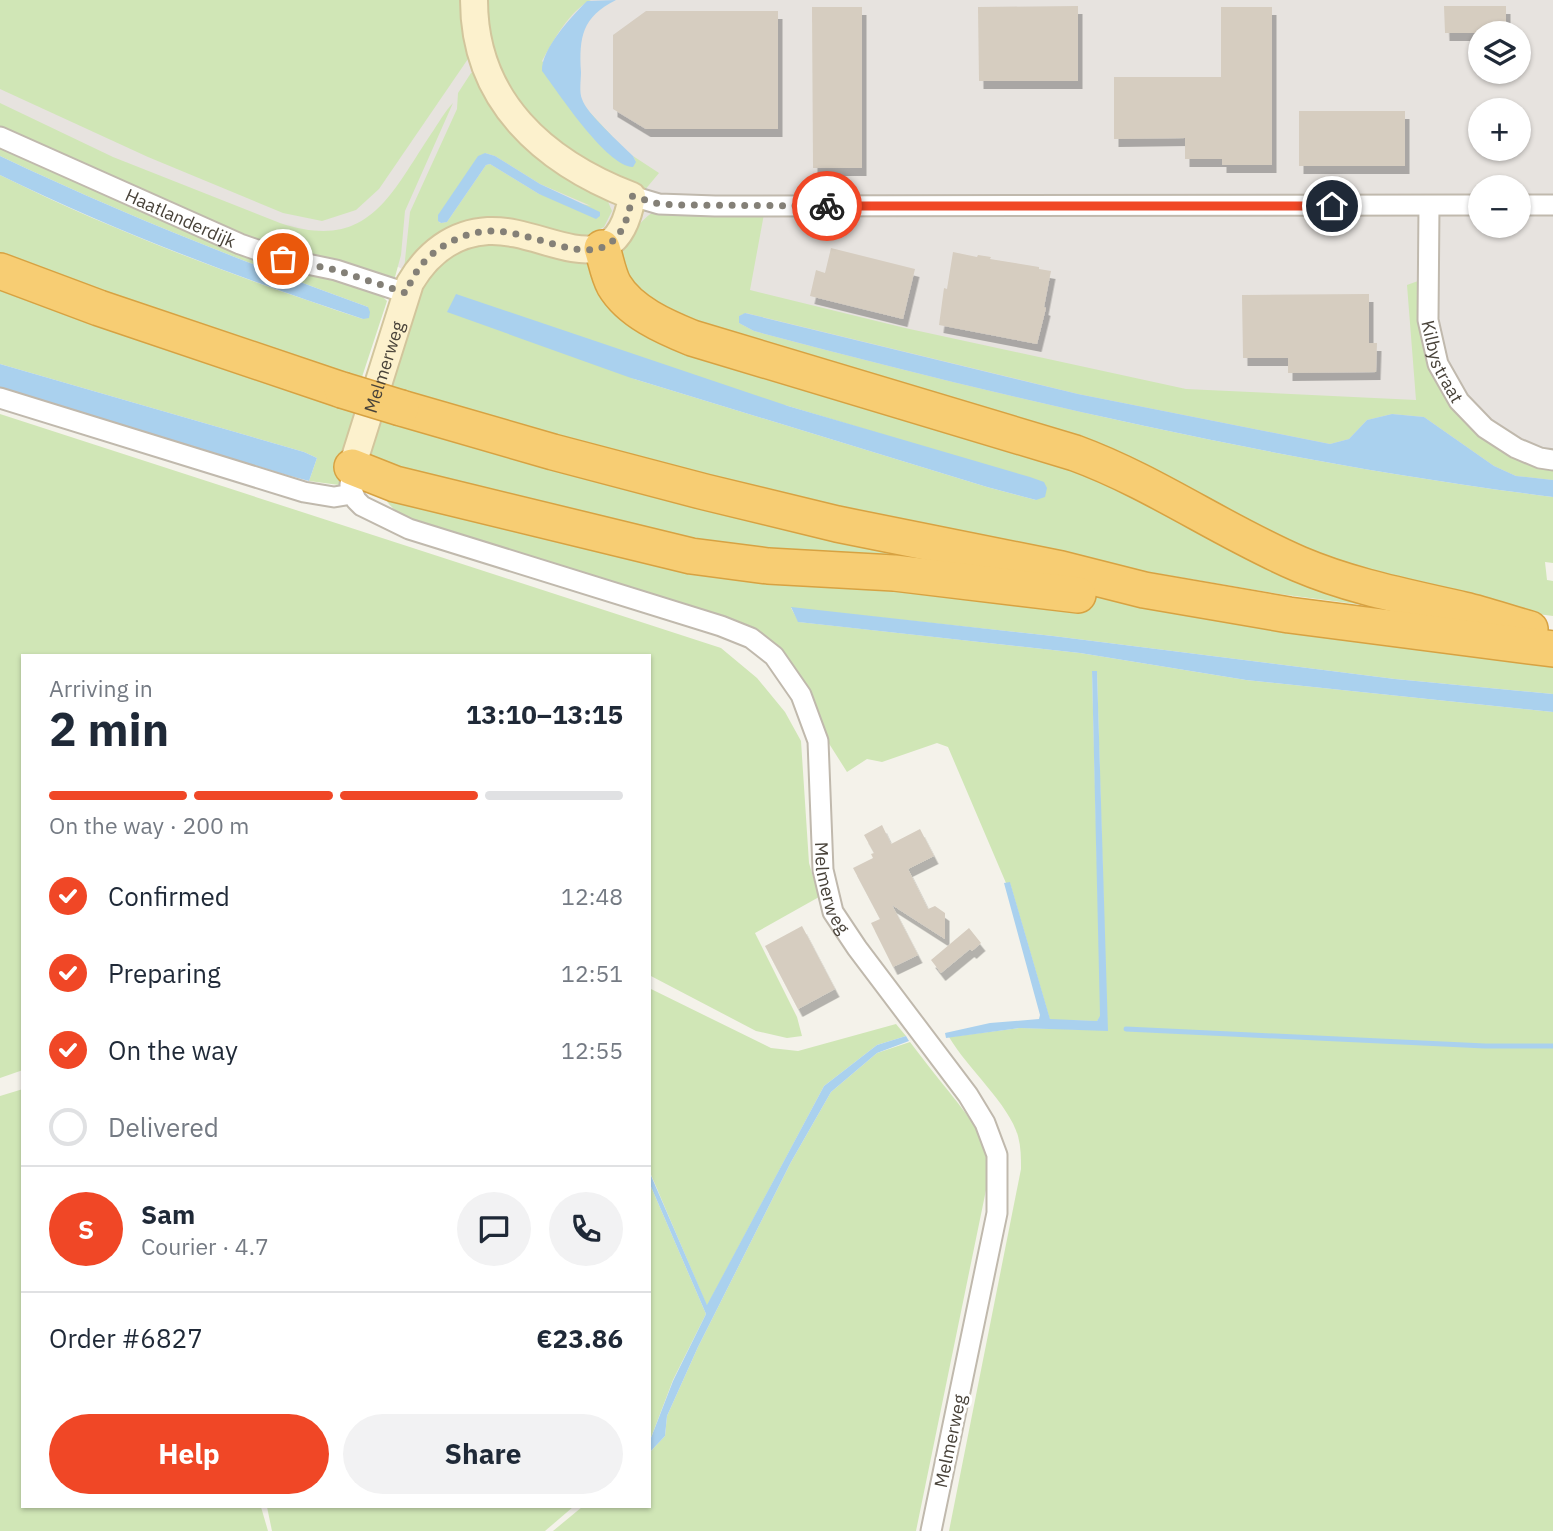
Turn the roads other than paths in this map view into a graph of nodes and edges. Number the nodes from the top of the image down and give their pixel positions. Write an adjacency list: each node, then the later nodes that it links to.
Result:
1 (474, 0): 3 (street)
2 (0, 137): 10 (street, Haatlanderdijk)
3 (632, 196): 7 (street); 8 (street)
4 (1468, 205): 7 (street)
5 (1531, 205): 6 (street)
6 (1553, 205)
7 (1429, 206): 12 (street, Kilbystraat)
8 (602, 248): 10 (street, Melmerweg); 16 (highway)
9 (0, 271): 14 (highway, bridge)
10 (406, 293): 13 (street, Melmerweg)
11 (0, 398): 13 (street)
12 (1553, 460)
13 (352, 480): 15 (highway); 17 (street, Melmerweg)
14 (1061, 569): 15 (highway); 16 (highway)
15 (1262, 611): 16 (highway)
16 (1545, 636)
17 (931, 1531)

